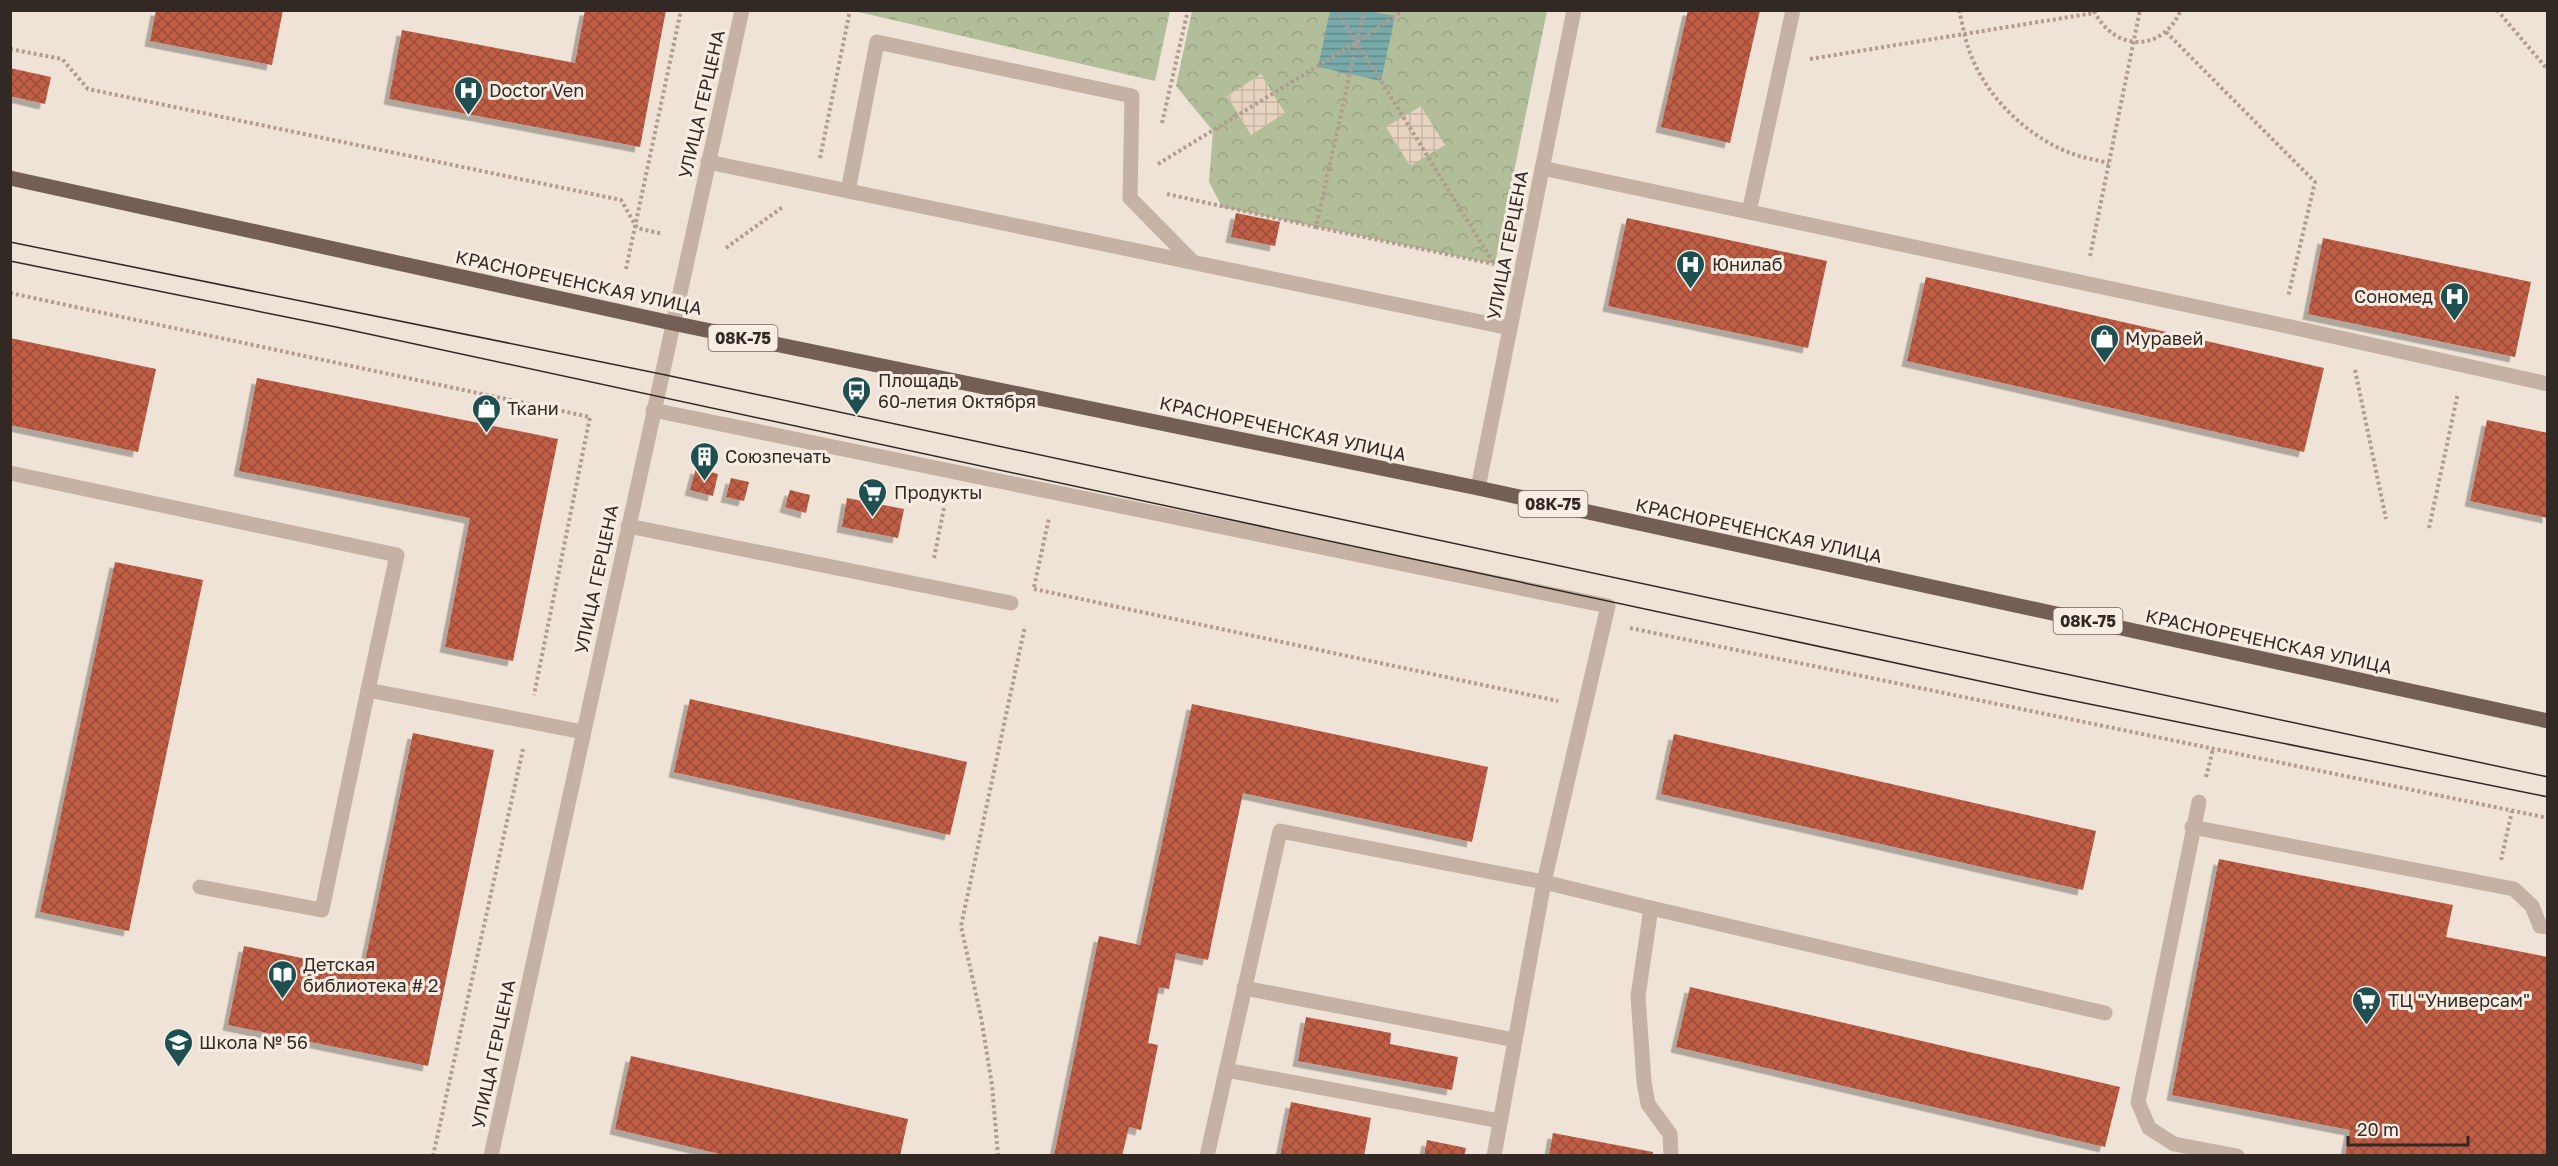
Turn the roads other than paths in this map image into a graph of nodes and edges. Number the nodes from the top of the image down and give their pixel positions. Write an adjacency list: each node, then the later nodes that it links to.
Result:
1 (742, 10): 4 (street, УЛИЦА ГЕРЦЕНА)
2 (1574, 10): 5 (street, УЛИЦА ГЕРЦЕНА)
3 (1793, 10): 8 (street)
4 (708, 162): 7 (street); 10 (street, УЛИЦА ГЕРЦЕНА)
5 (1542, 168): 8 (street); 11 (street, УЛИЦА ГЕРЦЕНА)
6 (10, 178): 10 (main road, КРАСНОРЕЧЕНСКАЯ УЛИЦА / 08К-75)
7 (849, 190): 9 (street); 9 (street)
8 (1749, 212): 12 (street)
9 (1193, 262): 11 (street)
10 (672, 323): 13 (street, УЛИЦА ГЕРЦЕНА); 15 (main road, КРАСНОРЕЧЕНСКАЯ УЛИЦА / 08К-75)
11 (1510, 327): 15 (street, УЛИЦА ГЕРЦЕНА)
12 (2547, 384)
13 (653, 410): 16 (street, УЛИЦА ГЕРЦЕНА); 23 (street)
14 (10, 473): 18 (street)
15 (1478, 488): 19 (main road, КРАСНОРЕЧЕНСКАЯ УЛИЦА / 08К-75)
16 (628, 526): 17 (street); 20 (street, УЛИЦА ГЕРЦЕНА)
17 (1011, 603)
18 (368, 690): 20 (street); 24 (street)
19 (2547, 721)
20 (583, 732): 32 (street, УЛИЦА ГЕРЦЕНА)
21 (2199, 802): 22 (street)
22 (2192, 827): 26 (street); 36 (street)
23 (1544, 882): 25 (street); 27 (street); 29 (street)
24 (200, 887)
25 (1651, 908): 28 (street); 35 (street)
26 (2547, 927)
27 (1244, 988): 29 (street); 30 (street)
28 (2105, 1013)
29 (1515, 1040): 31 (street)
30 (1226, 1070): 31 (street); 33 (street)
31 (1500, 1121): 34 (street)
32 (491, 1155)
33 (1207, 1155)
34 (1494, 1155)
35 (1671, 1155)
36 (2237, 1155)

